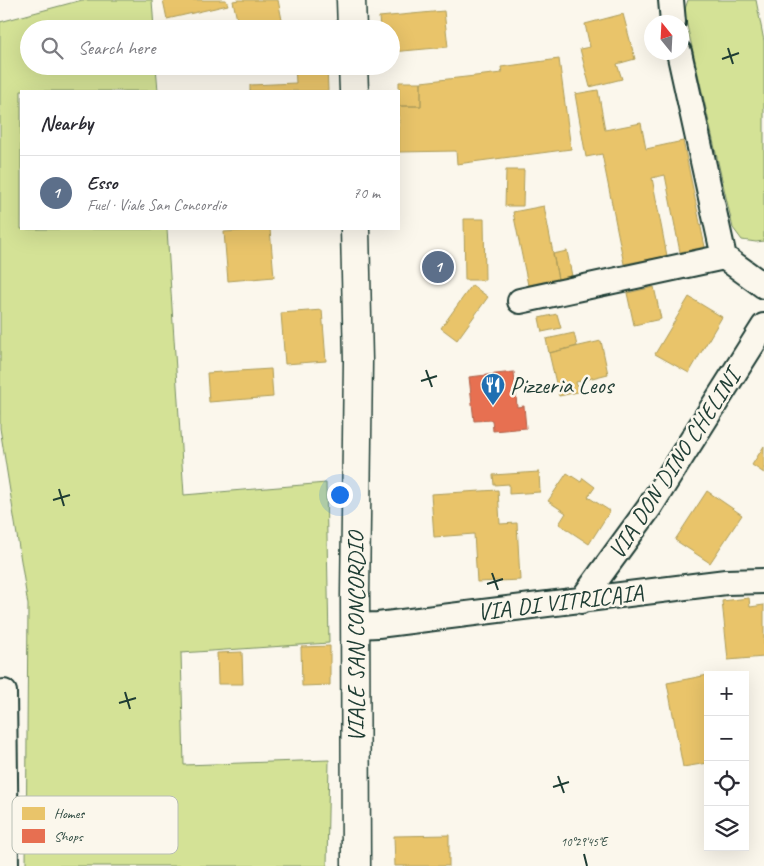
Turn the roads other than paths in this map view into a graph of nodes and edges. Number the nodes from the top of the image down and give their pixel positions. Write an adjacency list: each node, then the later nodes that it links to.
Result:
1 (351, 0): 4 (main road)
2 (672, 0): 3 (street)
3 (673, 15)
4 (352, 20)
5 (681, 60): 9 (street)
6 (353, 75): 7 (main road)
7 (354, 90)
8 (355, 230): 15 (main road, VIALE SAN CONCORDIO)
9 (724, 257): 10 (street); 11 (street)
10 (764, 286)
11 (520, 301)
12 (764, 326): 14 (street, VIA DON DINO CHELINI)
13 (764, 581): 14 (street, VIA DI VITRICAIA)
14 (581, 601): 15 (street, VIA DI VITRICAIA)
15 (356, 626): 18 (main road, VIALE SAN CONCORDIO)
16 (0, 693): 17 (street)
17 (6, 866)
18 (356, 866)

